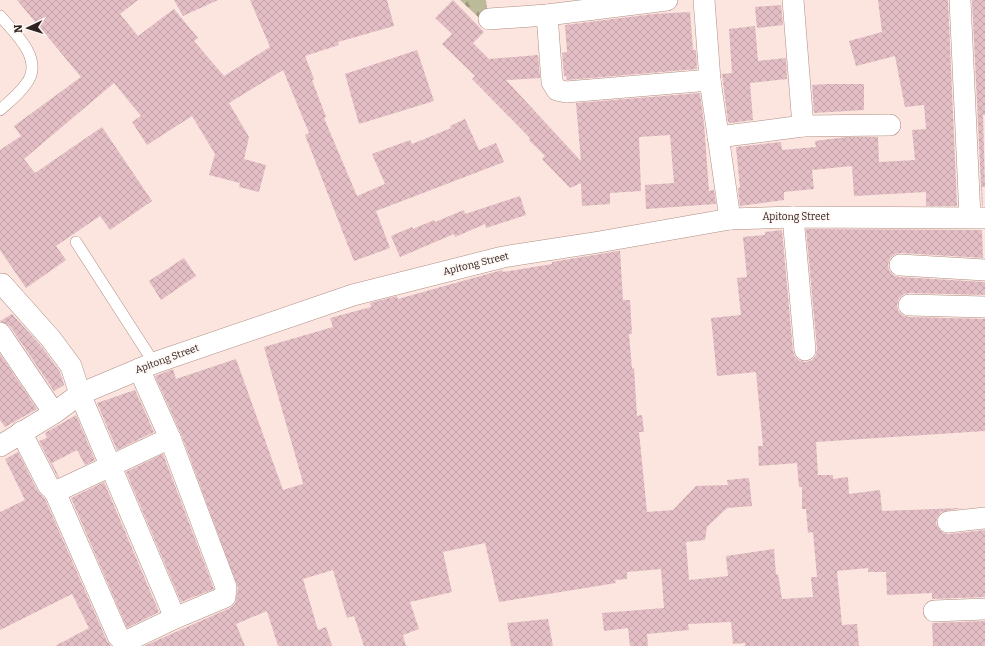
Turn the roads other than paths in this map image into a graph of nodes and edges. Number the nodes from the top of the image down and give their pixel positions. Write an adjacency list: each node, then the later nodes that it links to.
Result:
1 (667, 0): 5 (street)
2 (704, 0): 8 (street)
3 (793, 0): 10 (street)
4 (960, 0): 14 (street)
5 (547, 15): 7 (street); 8 (street)
6 (0, 16): 9 (lane)
7 (489, 19)
8 (710, 80): 12 (street)
9 (0, 110)
10 (804, 126): 11 (street); 12 (street)
11 (890, 126)
12 (718, 137): 15 (street)
13 (793, 217): 14 (street, Apitong Street); 15 (street, Apitong Street); 23 (street)
14 (977, 218)
15 (730, 219): 24 (street, Apitong Street)
16 (76, 242): 24 (lane)
17 (900, 266): 18 (street)
18 (985, 270)
19 (2, 284): 25 (street)
20 (909, 305): 21 (street)
21 (985, 306)
22 (0, 333): 26 (street)
23 (805, 350)
24 (146, 366): 25 (street, Apitong Street); 28 (street)
25 (80, 394): 26 (street, Apitong Street); 29 (street)
26 (54, 413): 27 (street, Apitong Street)
27 (8, 436): 30 (street)
28 (170, 438): 29 (street); 35 (street)
29 (112, 465): 30 (street); 35 (street)
30 (55, 492): 35 (street)
31 (985, 518): 32 (street)
32 (948, 522)
33 (985, 609): 34 (street)
34 (934, 611)
35 (176, 618)

